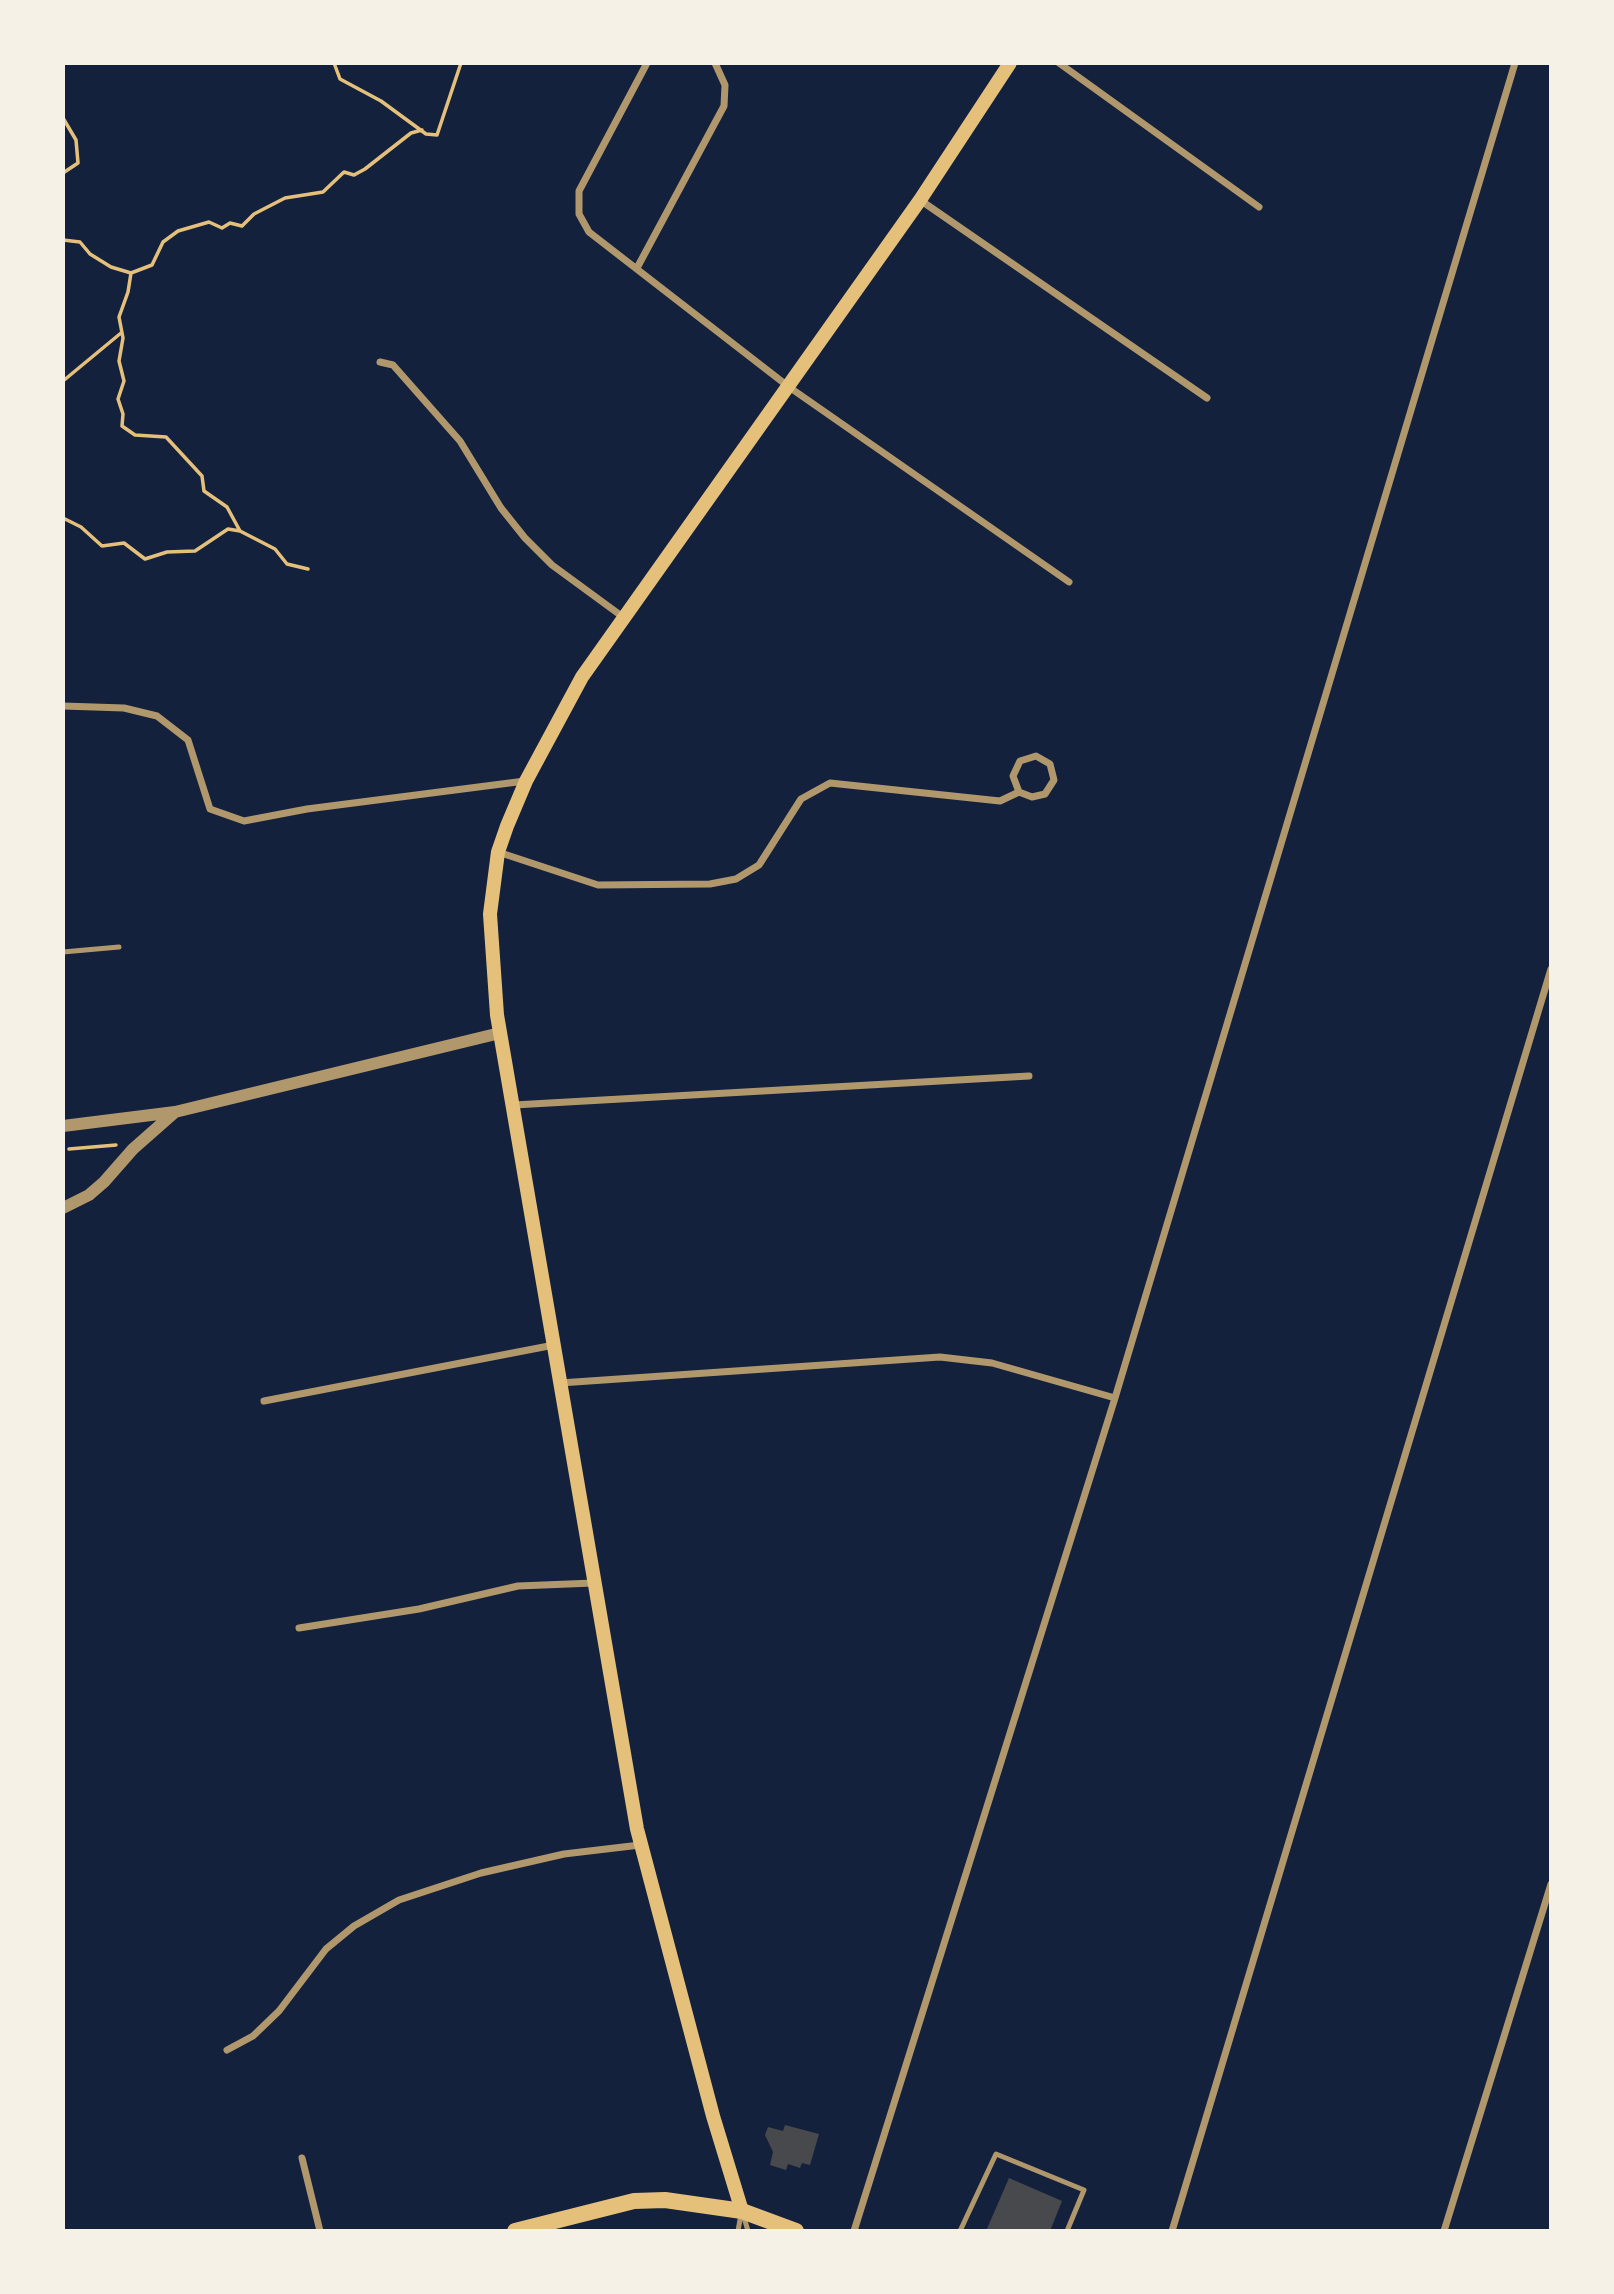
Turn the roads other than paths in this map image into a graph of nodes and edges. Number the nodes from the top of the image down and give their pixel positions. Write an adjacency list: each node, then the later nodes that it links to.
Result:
1 (647, 63): 8 (street)
2 (715, 63): 8 (street)
3 (1010, 63): 6 (main road)
4 (1059, 63): 7 (street)
5 (1515, 63): 29 (street)
6 (920, 201): 10 (main road); 11 (street)
7 (1259, 207)
8 (638, 268): 10 (street)
9 (380, 362): 13 (street)
10 (789, 387): 12 (street); 13 (main road)
11 (1207, 398)
12 (1069, 582)
13 (623, 617): 15 (main road)
14 (63, 706): 15 (street)
15 (526, 781): 17 (main road)
16 (1019, 792): 16 (street); 17 (street)
17 (498, 852): 21 (main road)
18 (119, 947): 19 (lane)
19 (63, 952)
20 (1551, 969): 46 (street)
21 (500, 1033): 23 (main road); 24 (street)
22 (1029, 1076): 23 (street)
23 (514, 1105): 27 (main road)
24 (175, 1112): 25 (street); 26 (street)
25 (63, 1126)
26 (63, 1208)
27 (554, 1345): 28 (main road); 30 (street)
28 (560, 1383): 29 (street); 31 (main road)
29 (1115, 1398): 43 (street)
30 (264, 1401)
31 (594, 1583): 32 (street); 33 (main road)
32 (299, 1628)
33 (640, 1845): 35 (street); 37 (main road)
34 (1551, 1884): 47 (street)
35 (227, 2050)
36 (302, 2158): 38 (street)
37 (742, 2211): 39 (main road); 40 (lane); 41 (lane); 42 (main road)
38 (320, 2231)
39 (515, 2231)
40 (738, 2231)
41 (748, 2231)
42 (796, 2231)
43 (855, 2231)
44 (960, 2231): 45 (lane)
45 (1067, 2231)
46 (1172, 2231)
47 (1444, 2231)

